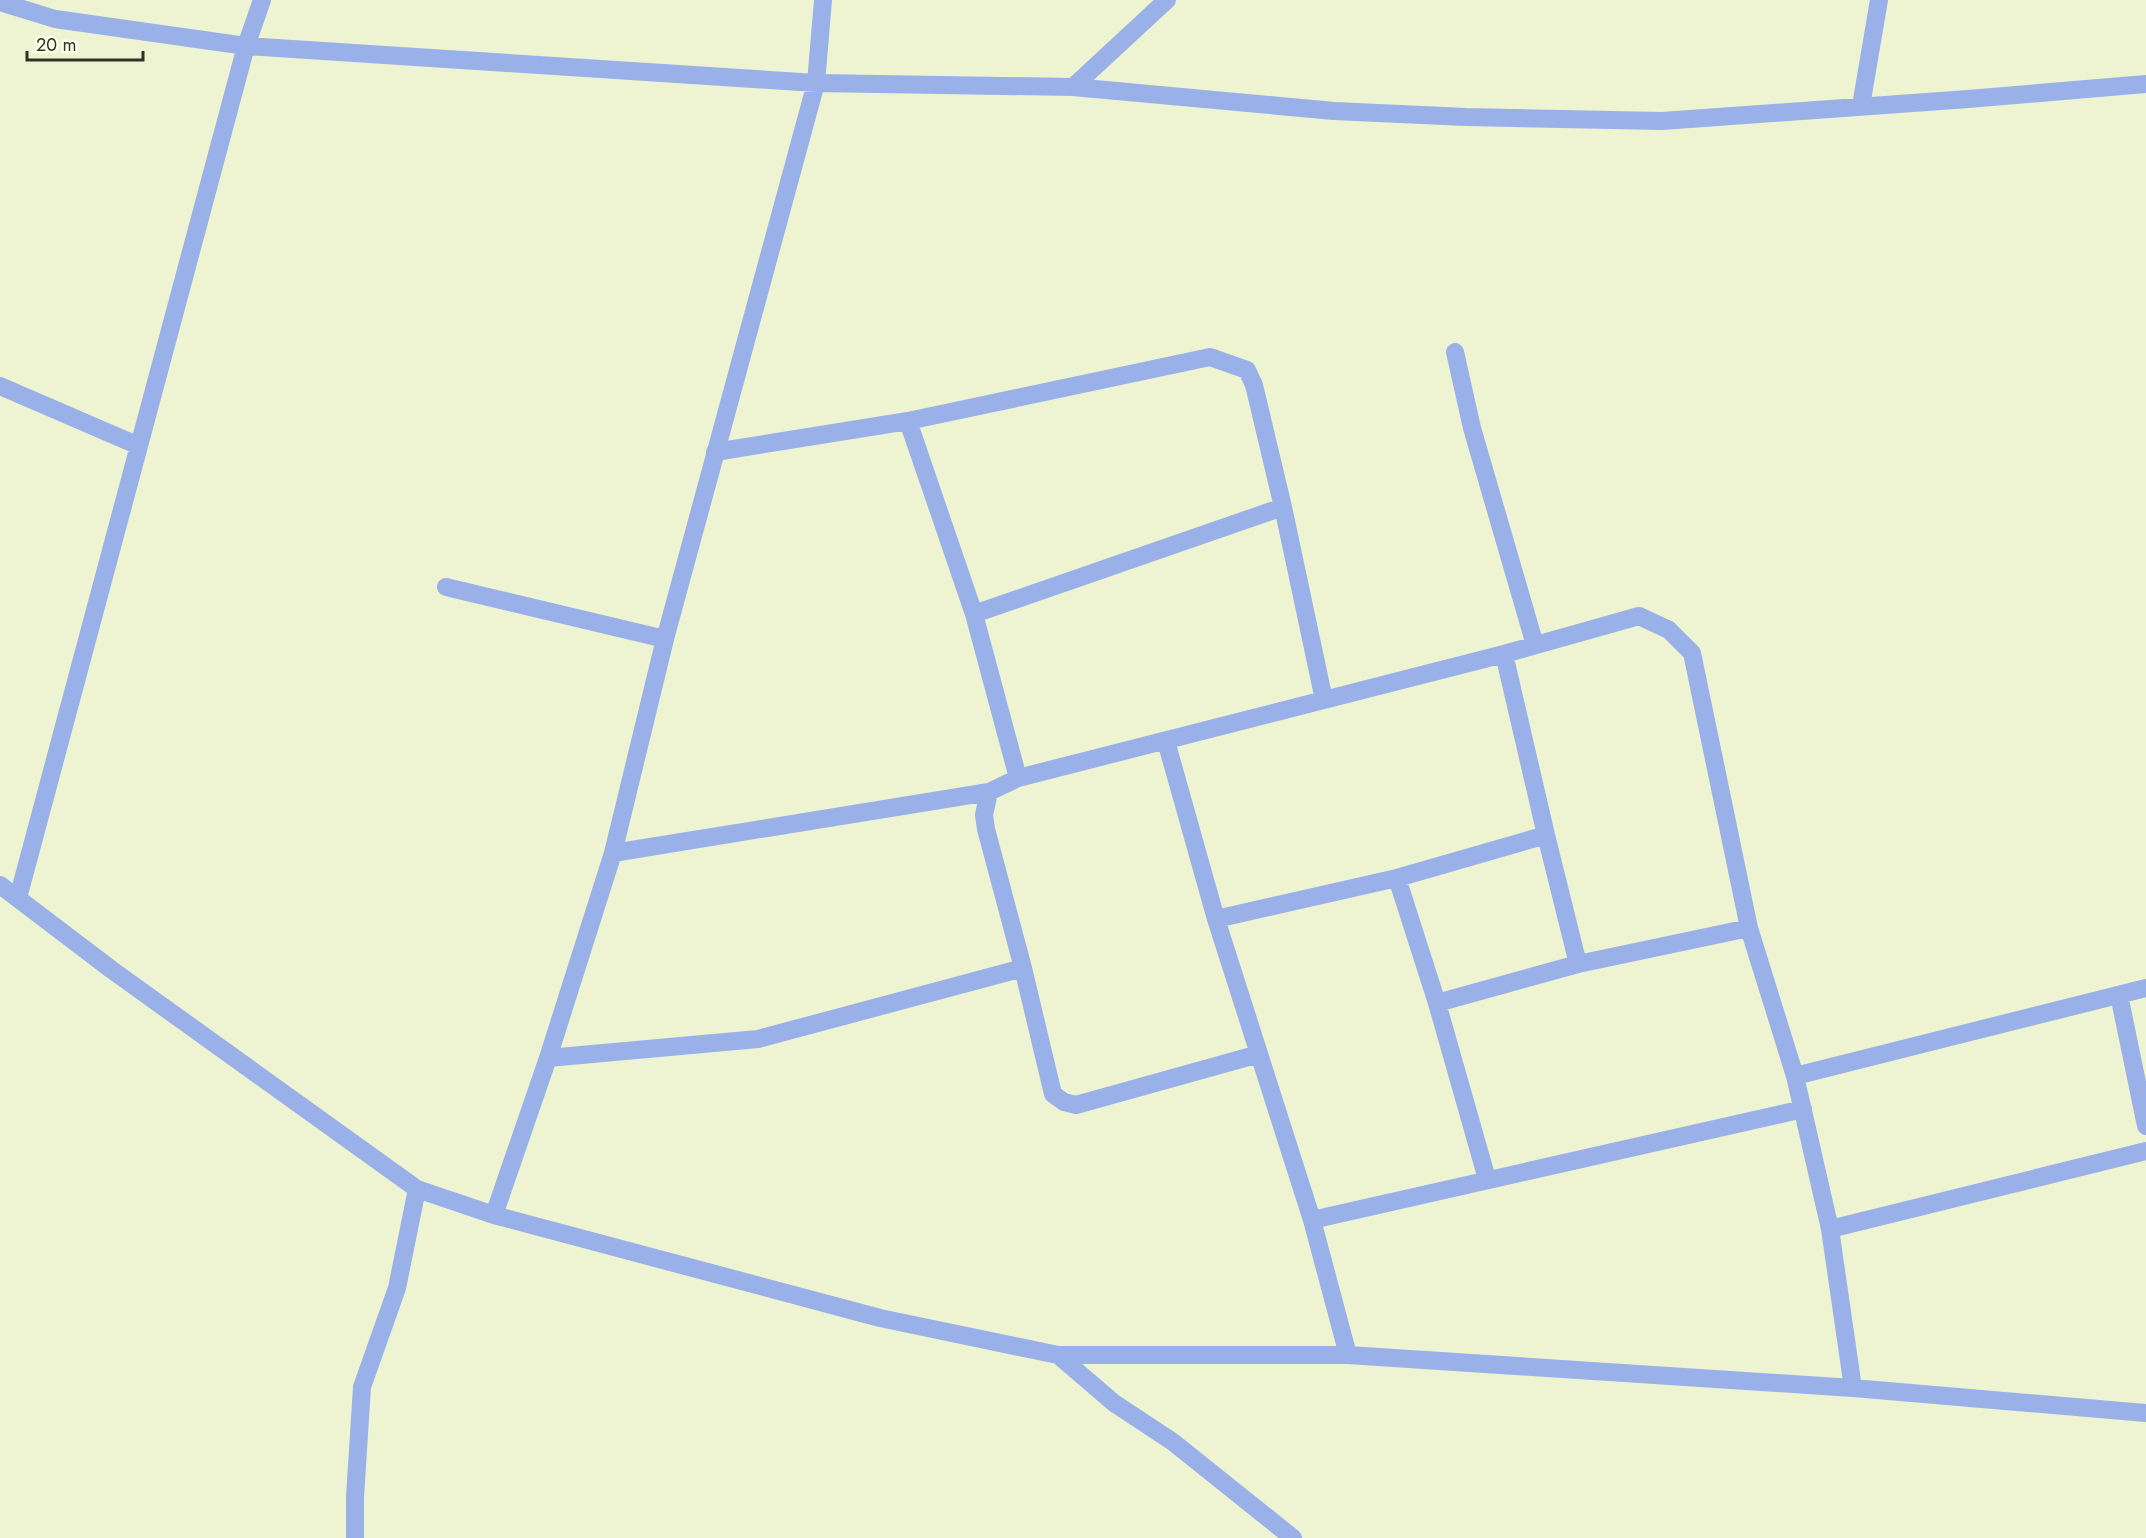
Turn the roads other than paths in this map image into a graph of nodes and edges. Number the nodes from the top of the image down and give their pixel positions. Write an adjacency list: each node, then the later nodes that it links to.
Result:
1 (262, 0): 6 (street)
2 (823, 0): 7 (street)
3 (1167, 0): 9 (street)
4 (1879, 0): 10 (street)
5 (0, 2): 6 (street)
6 (246, 46): 7 (street); 14 (street)
7 (816, 83): 9 (street); 15 (street)
8 (2146, 84): 10 (street)
9 (1073, 87): 10 (street)
10 (1861, 106)
11 (1455, 352): 20 (street)
12 (0, 386): 14 (street)
13 (908, 421): 15 (street); 16 (street); 18 (street)
14 (139, 446): 30 (street)
15 (715, 452): 19 (street)
16 (1283, 507): 18 (street); 22 (street)
17 (446, 587): 19 (street)
18 (974, 614): 24 (street)
19 (665, 639): 27 (street)
20 (1535, 645): 21 (street); 32 (street)
21 (1504, 654): 22 (street); 26 (street)
22 (1324, 700): 23 (street)
23 (1166, 741): 24 (street); 31 (street)
24 (1018, 778): 25 (street)
25 (989, 792): 27 (street); 34 (street)
26 (1546, 835): 28 (street); 33 (street)
27 (613, 853): 39 (street)
28 (1397, 878): 31 (street); 37 (street)
29 (0, 885): 30 (street)
30 (18, 898): 45 (street)
31 (1216, 919): 38 (street)
32 (1749, 928): 33 (street); 40 (street)
33 (1578, 964): 37 (street)
34 (1023, 968): 38 (street); 39 (street)
35 (2146, 988): 36 (street)
36 (2119, 995): 40 (street); 42 (street)
37 (1437, 1003): 44 (street)
38 (1259, 1054): 47 (street)
39 (548, 1058): 46 (street)
40 (1795, 1076): 41 (street)
41 (1803, 1109): 44 (street); 48 (street)
42 (2146, 1126)
43 (2146, 1151): 48 (street)
44 (1487, 1179): 47 (street)
45 (417, 1189): 46 (street); 53 (street)
46 (494, 1215): 49 (street)
47 (1312, 1220): 50 (street)
48 (1830, 1229): 51 (street)
49 (1058, 1355): 50 (street); 54 (street)
50 (1348, 1355): 51 (street)
51 (1853, 1388): 52 (street)
52 (2146, 1413)
53 (356, 1538)
54 (1293, 1538)

